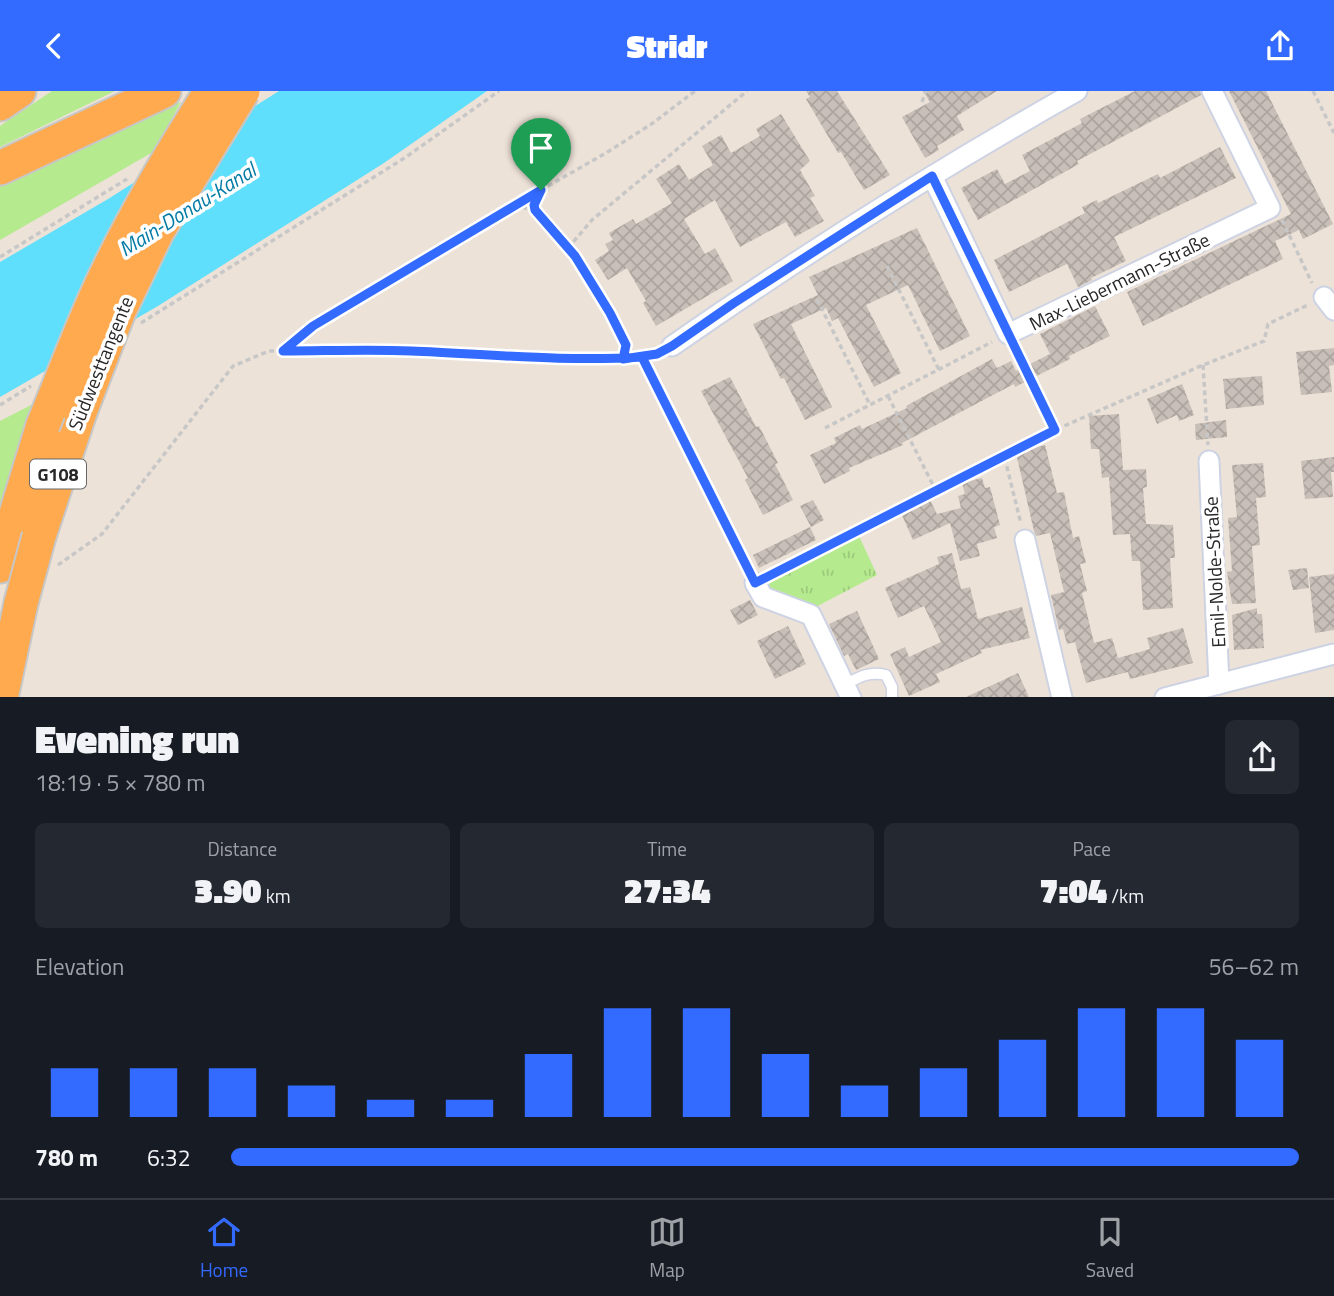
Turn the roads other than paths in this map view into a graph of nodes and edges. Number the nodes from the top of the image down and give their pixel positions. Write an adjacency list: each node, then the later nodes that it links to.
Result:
1 (19, 91): 7 (highway)
2 (164, 91): 8 (highway)
3 (211, 91): 13 (highway, Südwesttangente / G108, bridge)
4 (243, 91): 18 (highway, Südwesttangente / G108, bridge)
5 (1212, 91): 9 (street, Max-Liebermann-Straße)
6 (1073, 92): 9 (street)
7 (0, 104)
8 (0, 168)
9 (932, 176): 10 (street)
10 (665, 350)
11 (1209, 461): 16 (street, Emil-Nolde-Straße)
12 (1025, 540): 20 (street)
13 (0, 566)
14 (755, 583): 17 (street)
15 (1334, 654): 16 (street)
16 (1219, 684): 21 (street)
17 (848, 691): 19 (lane)
18 (1, 697)
19 (892, 697)
20 (1062, 697)
21 (1169, 697)

